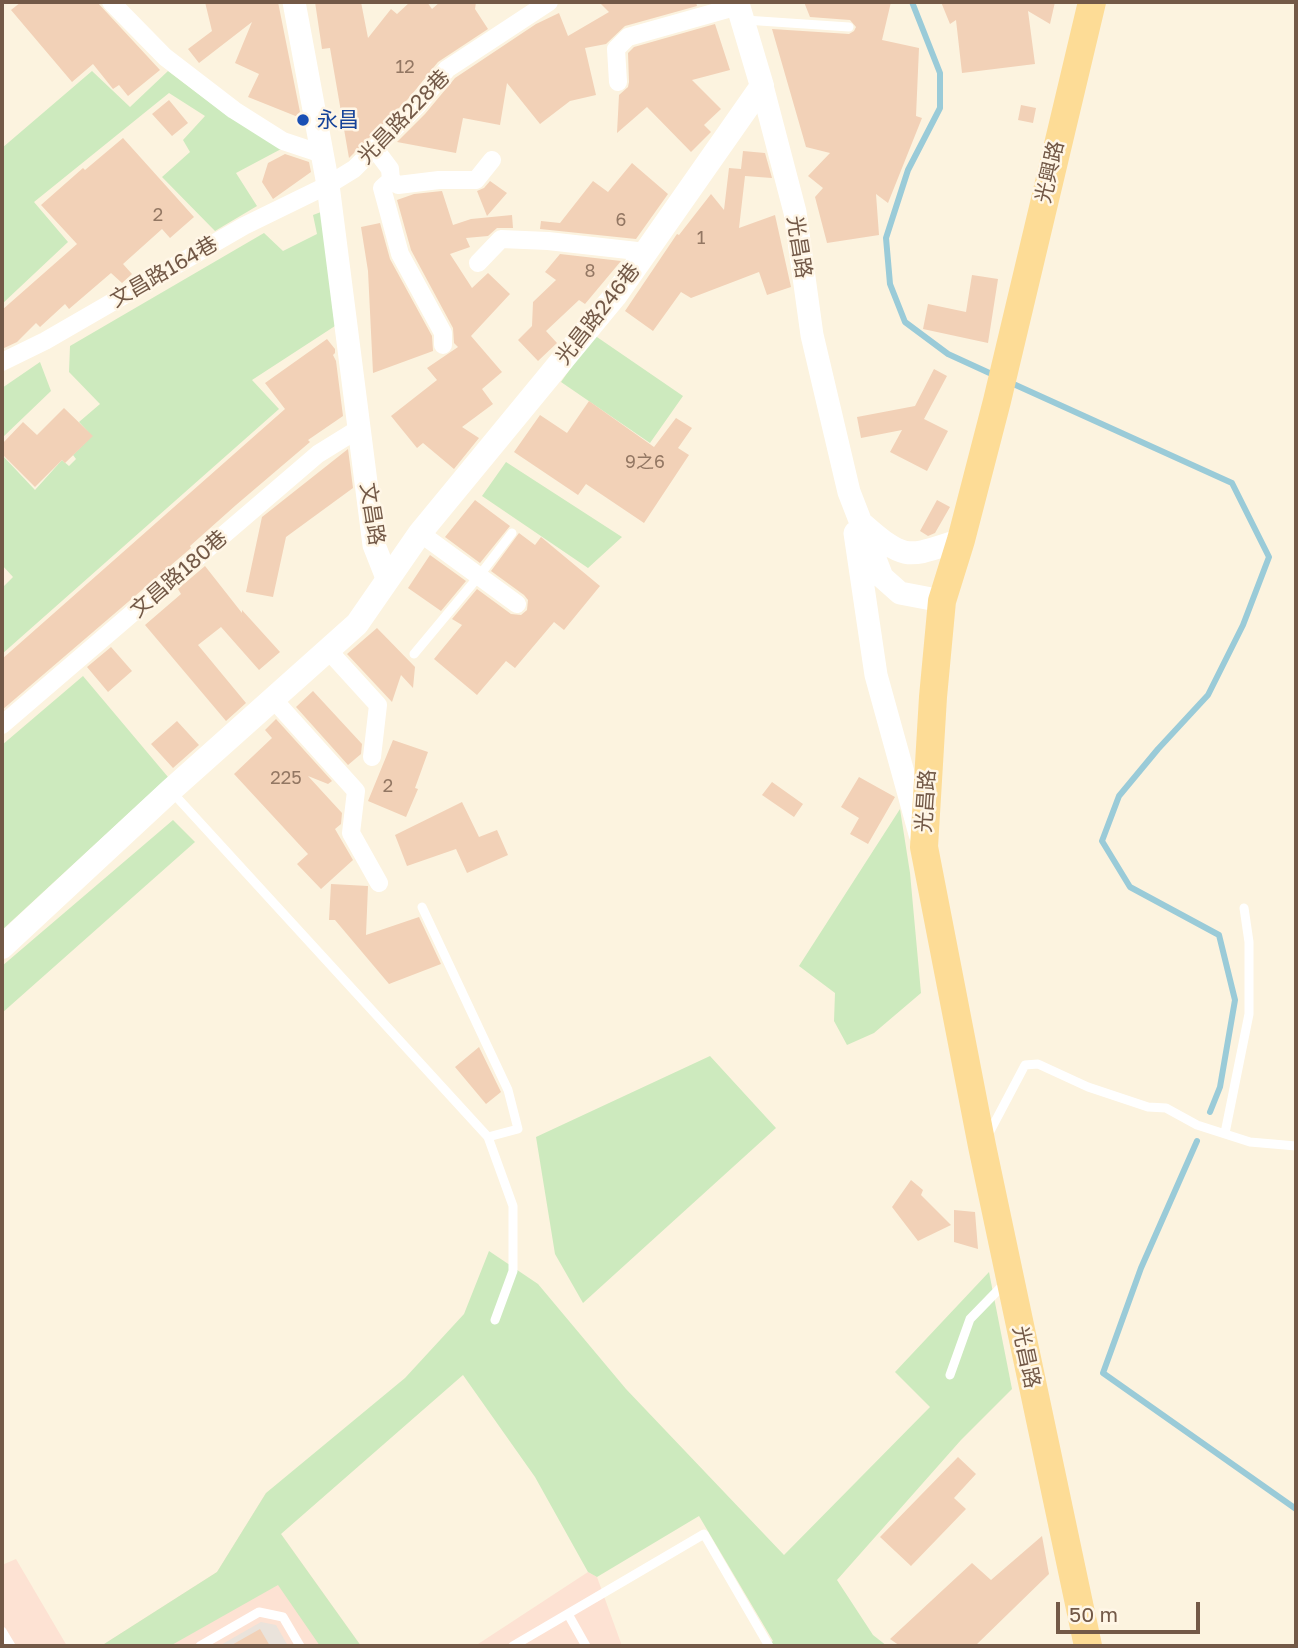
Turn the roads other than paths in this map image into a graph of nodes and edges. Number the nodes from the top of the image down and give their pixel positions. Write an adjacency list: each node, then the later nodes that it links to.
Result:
1 (111, 2): 10 (street)
2 (294, 2): 10 (street, 文昌路)
3 (548, 2): 9 (street, 光昌路228巷)
4 (1092, 2): 22 (main road, 光興路)
5 (739, 9): 6 (lane); 7 (street); 8 (main road, 光昌路)
6 (849, 27)
7 (618, 82)
8 (762, 86): 14 (main road, 光昌路246巷); 19 (street, 光昌路)
9 (375, 149): 12 (street); 13 (street, 光昌路228巷)
10 (322, 154): 13 (street, 文昌路)
11 (492, 160): 12 (street)
12 (391, 180): 16 (street)
13 (328, 185): 17 (street, 文昌路164巷); 18 (street, 文昌路)
14 (646, 252): 15 (street); 20 (main road, 光昌路246巷)
15 (478, 263)
16 (443, 345)
17 (2, 362)
18 (360, 428): 24 (street, 文昌路); 30 (street, 文昌路180巷)
19 (849, 492): 22 (street); 25 (street, 光昌路); 33 (street)
20 (421, 533): 23 (street); 24 (main road, 光昌路246巷)
21 (512, 533): 23 (lane)
22 (961, 540): 25 (main road)
23 (479, 576): 26 (street); 28 (lane)
24 (387, 578): 27 (main road)
25 (942, 601): 33 (main road, 光昌路)
26 (517, 604)
27 (327, 649): 29 (main road); 31 (street)
28 (414, 654)
29 (274, 700): 32 (main road); 34 (street)
30 (2, 725)
31 (372, 757)
32 (171, 790): 37 (main road); 39 (lane)
33 (924, 847): 40 (main road, 光昌路)
34 (379, 883)
35 (422, 906): 39 (lane)
36 (1244, 908): 38 (lane)
37 (2, 947)
38 (1225, 1133): 40 (lane); 41 (lane)
39 (488, 1137): 43 (lane)
40 (982, 1146): 42 (main road, 光昌路)
41 (1296, 1146)
42 (1010, 1278): 44 (lane); 53 (main road, 光昌路)
43 (495, 1320)
44 (950, 1376)
45 (568, 1614): 50 (lane); 51 (lane); 52 (lane)
46 (2, 1631): 47 (lane)
47 (10, 1646)
48 (200, 1646): 49 (lane)
49 (300, 1646)
50 (513, 1646)
51 (586, 1646)
52 (769, 1646)
53 (1088, 1646)

